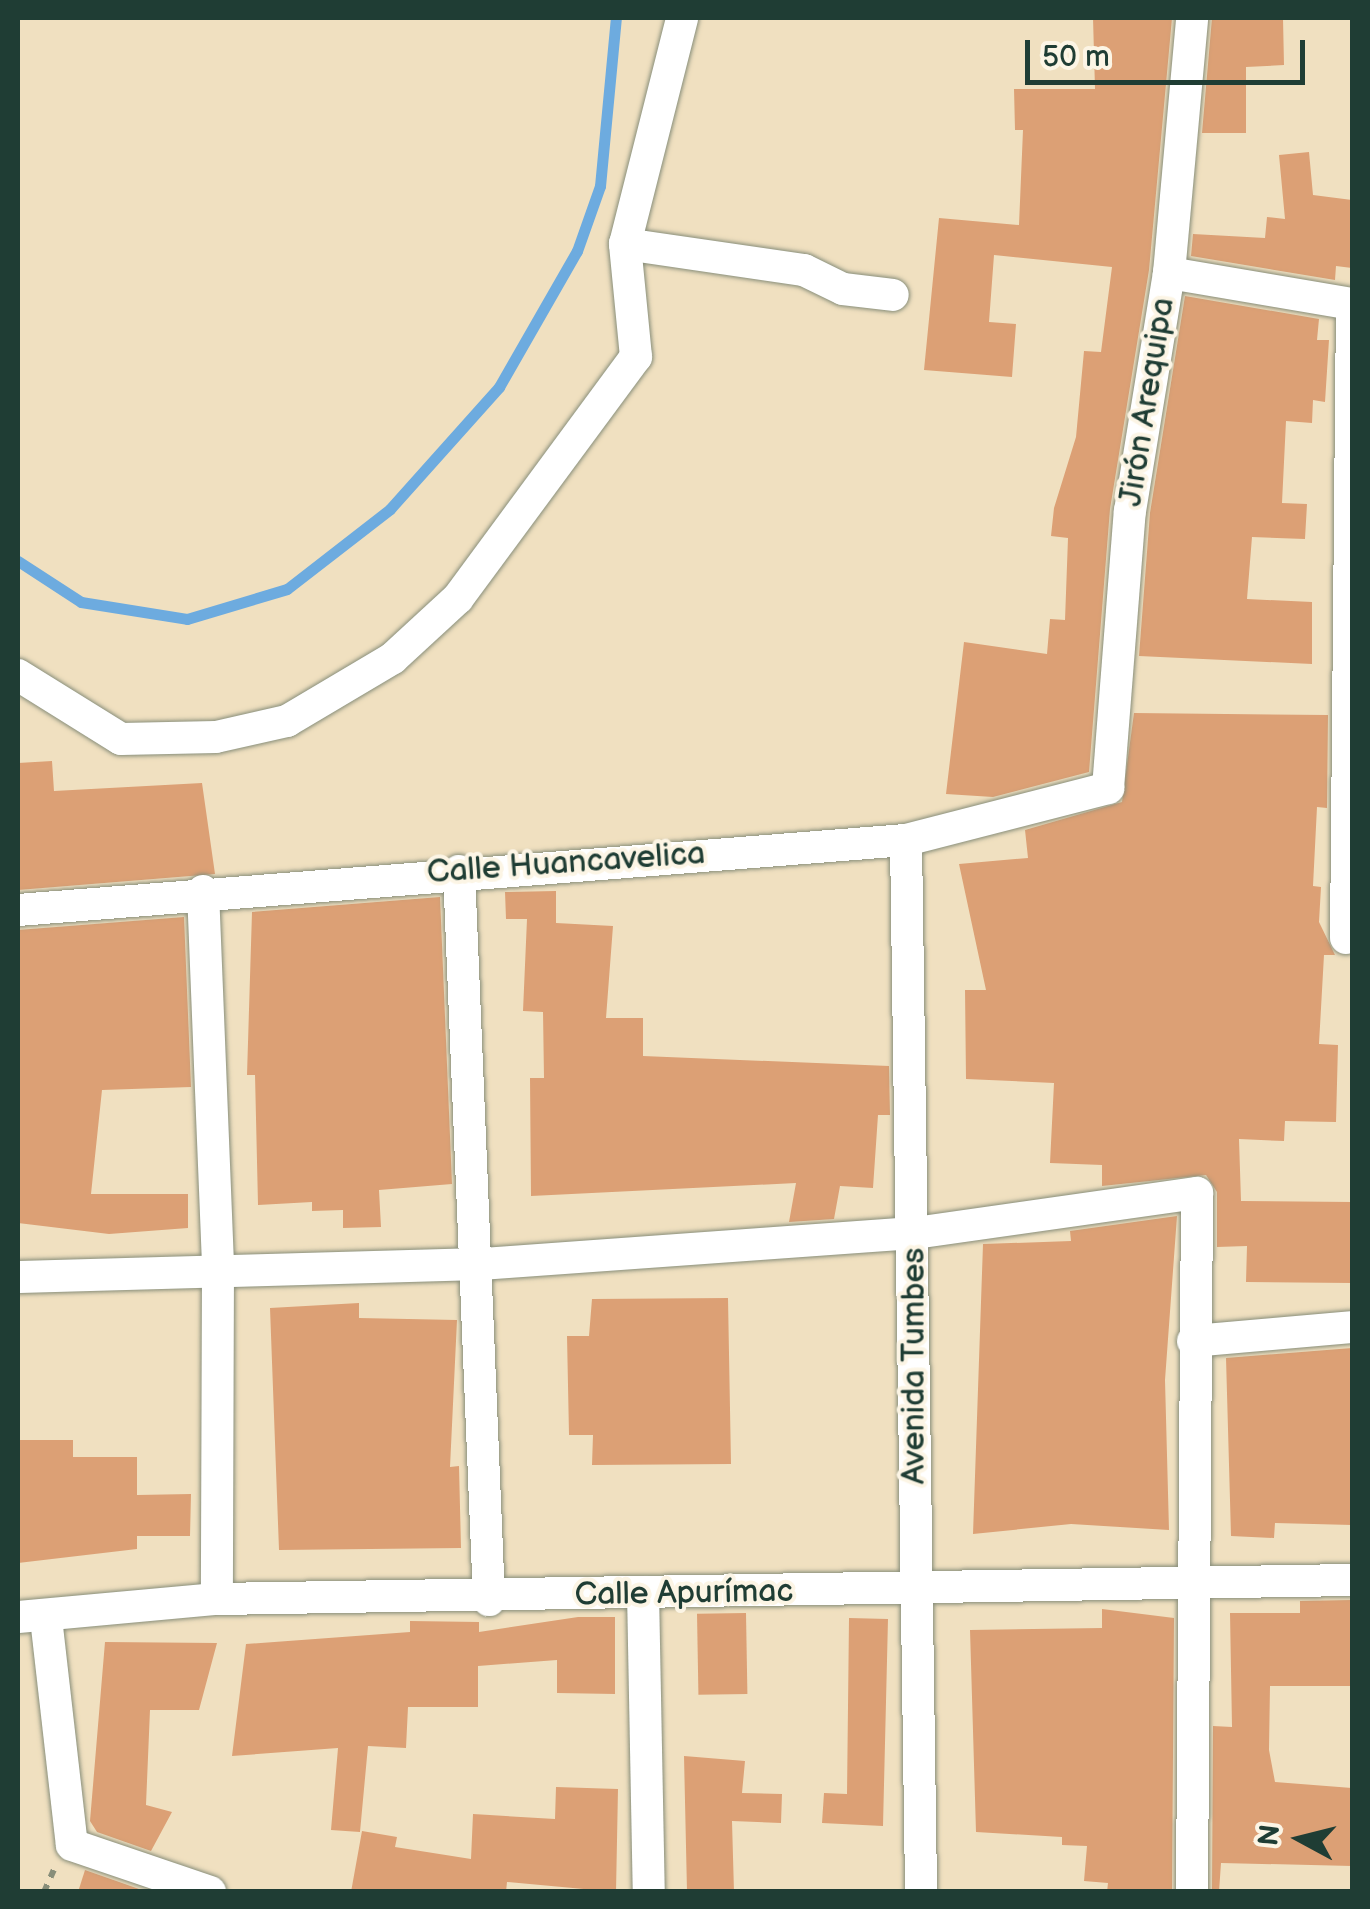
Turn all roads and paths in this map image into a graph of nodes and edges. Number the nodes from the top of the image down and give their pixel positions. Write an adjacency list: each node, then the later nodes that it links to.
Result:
1 (682, 18): 3 (street)
2 (1192, 18): 4 (street, Jirón Arequipa)
3 (626, 244): 5 (street); 7 (street)
4 (1169, 273): 6 (street); 8 (street, Jirón Arequipa)
5 (893, 295)
6 (1352, 304): 13 (street)
7 (18, 675)
8 (1108, 788): 9 (street, Calle Huancavelica)
9 (906, 840): 10 (street, Calle Huancavelica); 14 (street, Avenida Tumbes)
10 (459, 871): 11 (street, Calle Huancavelica); 15 (street)
11 (203, 891): 12 (street, Calle Huancavelica); 16 (street)
12 (18, 910)
13 (1346, 938)
14 (915, 1233): 15 (street); 19 (street); 22 (street, Avenida Tumbes)
15 (482, 1264): 16 (street); 25 (street)
16 (218, 1268): 17 (street); 24 (street)
17 (18, 1278)
18 (1352, 1327): 19 (street)
19 (1193, 1341): 21 (street)
20 (1352, 1580): 21 (street, Calle Apurímac)
21 (1190, 1583): 22 (street, Calle Apurímac); 30 (street)
22 (915, 1591): 23 (street, Calle Apurímac); 29 (street, Avenida Tumbes)
23 (643, 1592): 25 (street, Calle Apurímac); 28 (street)
24 (217, 1599): 25 (street, Calle Apurímac); 26 (street, Calle Apurímac)
25 (489, 1600)
26 (32, 1617): 27 (street)
27 (210, 1892)
28 (649, 1892)
29 (921, 1892)
30 (1192, 1892)

